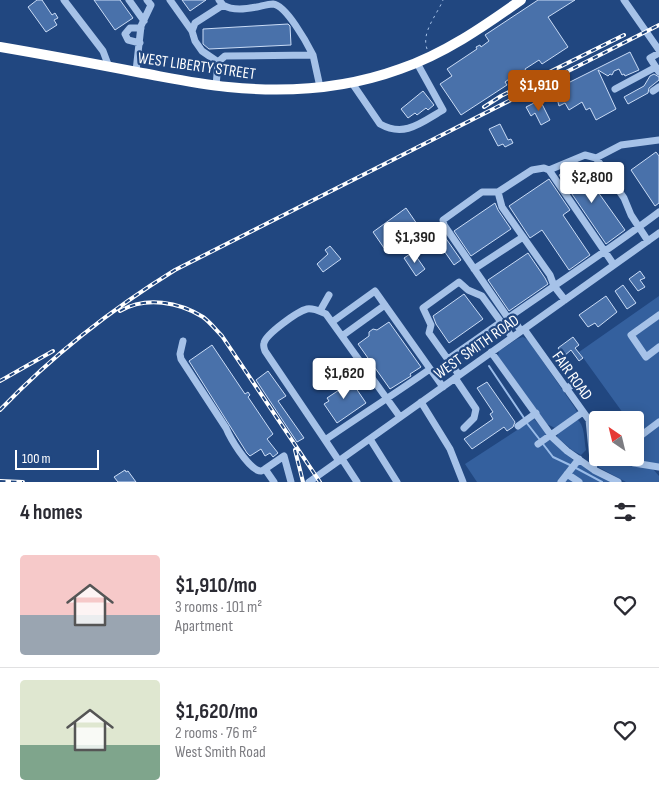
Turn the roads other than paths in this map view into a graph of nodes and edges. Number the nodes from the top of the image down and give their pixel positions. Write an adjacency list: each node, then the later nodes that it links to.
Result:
1 (64, 0): 16 (street)
2 (129, 0): 8 (street)
3 (147, 0): 8 (street)
4 (170, 0): 9 (street)
5 (521, 0): 15 (highway, WEST LIBERTY STREET)
6 (624, 0): 12 (street)
7 (221, 2): 9 (street); 13 (street)
8 (142, 24): 10 (street); 10 (street)
9 (192, 31): 14 (street)
10 (140, 43): 18 (street)
11 (0, 47): 16 (highway, WEST LIBERTY STREET)
12 (659, 52): 17 (street)
13 (313, 55): 14 (street); 21 (street)
14 (218, 62): 20 (street)
15 (417, 63): 19 (highway, WEST LIBERTY STREET); 19 (street)
16 (109, 67): 18 (highway, WEST LIBERTY STREET)
17 (658, 69): 22 (street)
18 (136, 72): 20 (highway, WEST LIBERTY STREET)
19 (352, 82): 21 (highway, WEST LIBERTY STREET)
20 (216, 86): 21 (highway, WEST LIBERTY STREET)
21 (320, 87)
22 (615, 89)
23 (659, 140): 24 (street)
24 (596, 158): 25 (street); 28 (street)
25 (549, 170): 26 (street); 32 (street)
26 (498, 192): 30 (street); 34 (street, FAIR ROAD)
27 (659, 212): 28 (street)
28 (639, 227): 31 (street); 32 (street)
29 (659, 233): 31 (street, WEST SMITH ROAD)
30 (523, 237): 34 (street); 35 (street)
31 (648, 241): 33 (street, WEST SMITH ROAD)
32 (604, 251): 33 (street); 35 (street)
33 (614, 265): 37 (street, WEST SMITH ROAD)
34 (474, 269): 41 (street, FAIR ROAD)
35 (554, 286): 37 (street); 41 (street)
36 (329, 295): 39 (street)
37 (565, 300): 44 (street, WEST SMITH ROAD)
38 (386, 305): 42 (street); 45 (street); 51 (street)
39 (320, 311): 42 (street); 68 (street)
40 (659, 315): 48 (street)
41 (511, 316): 44 (street, FAIR ROAD)
42 (332, 322): 45 (street)
43 (501, 322): 46 (street); 50 (street); 50 (street)
44 (522, 330): 46 (street, WEST SMITH ROAD); 55 (street, FAIR ROAD)
45 (342, 336): 56 (street)
46 (512, 337): 49 (street, WEST SMITH ROAD)
47 (183, 341): 75 (street)
48 (659, 347)
49 (492, 352): 52 (street, WEST SMITH ROAD); 59 (street)
50 (448, 359): 52 (street)
51 (430, 369): 54 (street); 56 (street)
52 (457, 376): 54 (street, WEST SMITH ROAD); 64 (street)
53 (579, 380): 55 (street)
54 (443, 387): 57 (street, WEST SMITH ROAD)
55 (566, 389): 58 (street, FAIR ROAD)
56 (386, 398): 60 (street); 68 (street)
57 (421, 402): 60 (street, WEST SMITH ROAD); 83 (street)
58 (583, 412): 63 (street, FAIR ROAD); 66 (street)
59 (536, 413): 62 (street); 66 (street)
60 (400, 417): 67 (street, WEST SMITH ROAD)
61 (659, 422): 65 (street)
62 (523, 423)
63 (589, 427)
64 (464, 428)
65 (644, 433)
66 (551, 435): 69 (street); 70 (street)
67 (370, 439): 71 (street, WEST SMITH ROAD); 82 (street)
68 (325, 440): 71 (street)
69 (538, 444)
70 (579, 459): 76 (street); 77 (street)
71 (340, 460): 80 (street, WEST SMITH ROAD); 81 (street)
72 (644, 465): 74 (street)
73 (594, 466): 76 (street, FAIR ROAD)
74 (658, 468)
75 (265, 469): 78 (street); 79 (street)
76 (594, 470): 86 (street)
77 (567, 474): 84 (street); 85 (street)
78 (274, 482)
79 (291, 482)
80 (309, 482)
81 (357, 482)
82 (397, 482)
83 (463, 482)
84 (561, 482)
85 (579, 482)
86 (618, 482)

